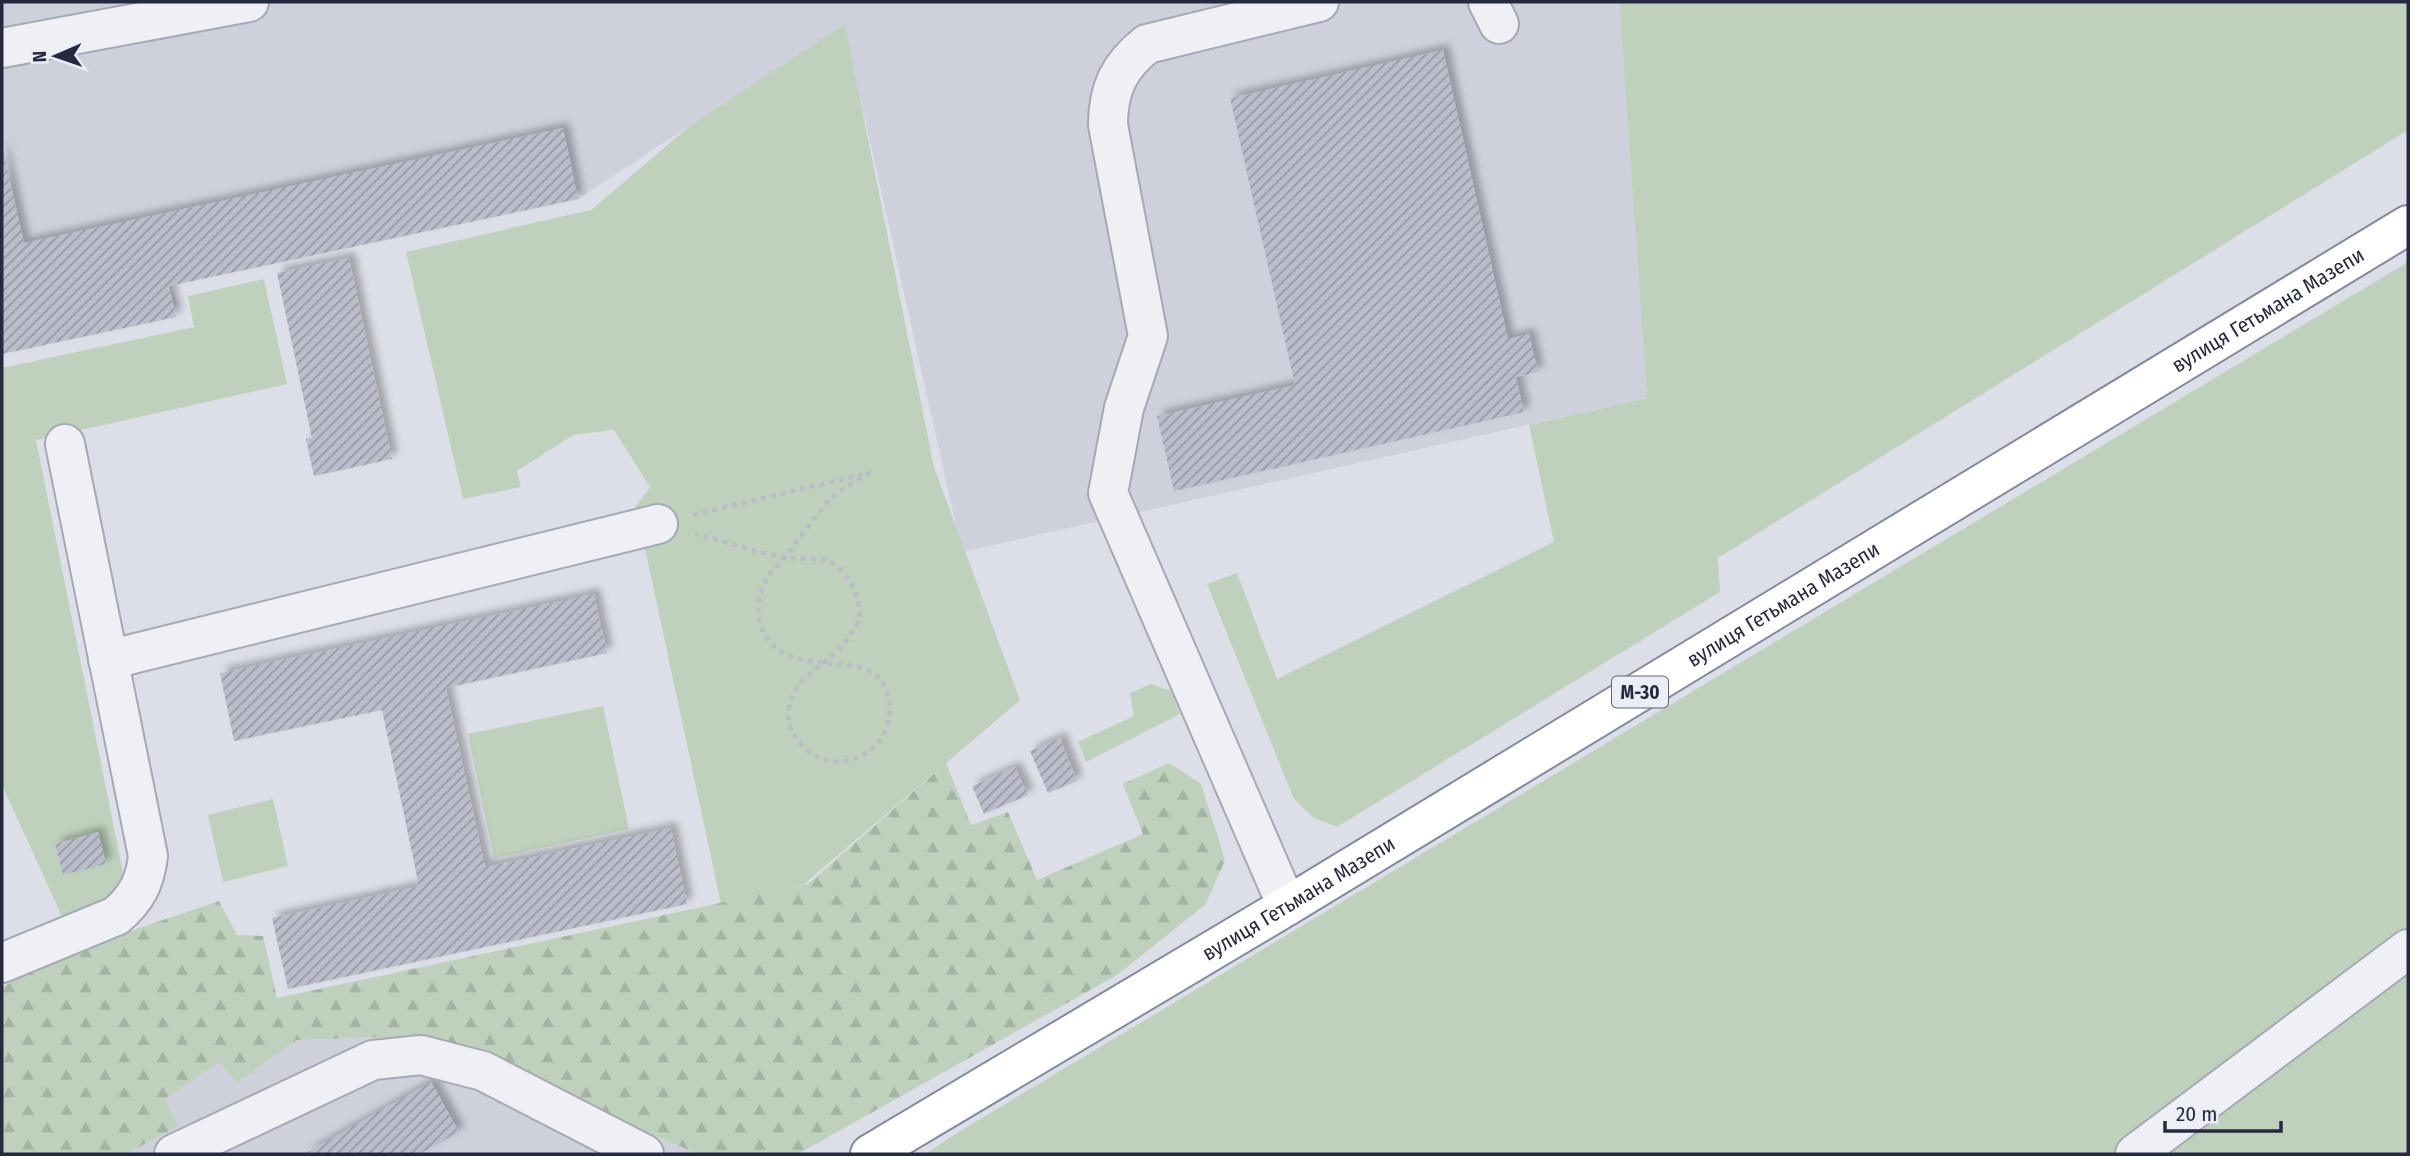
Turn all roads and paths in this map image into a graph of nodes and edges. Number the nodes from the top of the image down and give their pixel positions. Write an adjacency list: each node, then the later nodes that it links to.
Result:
1 (249, 2): 3 (lane)
2 (1319, 2): 10 (lane)
3 (2, 48)
4 (2408, 225): 10 (highway, вулиця Гетьмана Мазепи / М-30)
5 (65, 444): 8 (lane)
6 (658, 524): 7 (path); 7 (path); 8 (lane)
7 (785, 558): 9 (path); 9 (path)
8 (108, 660): 12 (lane)
9 (822, 664): 9 (path)
10 (1287, 906): 15 (highway, вулиця Гетьмана Мазепи / М-30)
11 (2408, 949): 16 (lane)
12 (2, 963)
13 (174, 1154): 14 (lane)
14 (644, 1154)
15 (870, 1154)
16 (2136, 1154)

